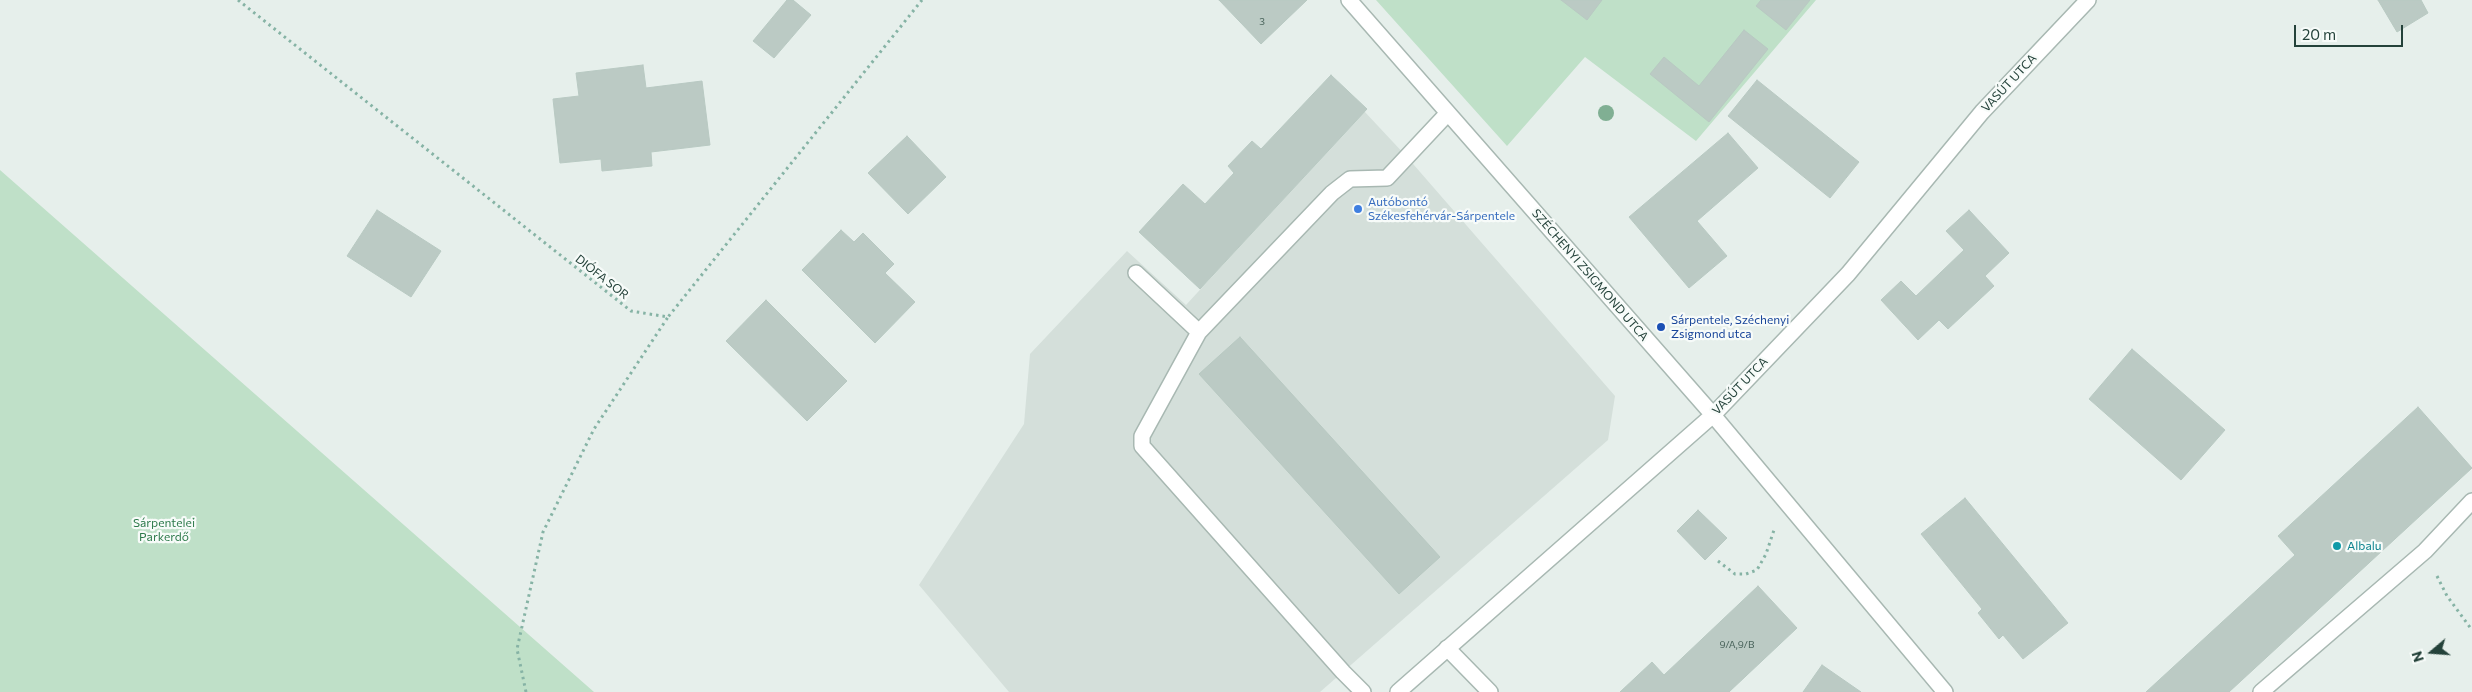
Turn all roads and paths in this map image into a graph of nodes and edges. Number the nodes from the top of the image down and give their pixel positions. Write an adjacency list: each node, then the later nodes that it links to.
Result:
1 (238, 0): 7 (path, DIÓFA SOR)
2 (922, 0): 7 (path)
3 (1349, 0): 5 (street, SZÉCHENYI ZSIGMOND UTCA)
4 (2088, 0): 9 (street, VASÚT UTCA)
5 (1447, 114): 8 (street); 9 (street, SZÉCHENYI ZSIGMOND UTCA)
6 (1136, 274): 8 (street)
7 (668, 317): 16 (path)
8 (1199, 332): 17 (street)
9 (1713, 414): 15 (street, VASÚT UTCA); 20 (street, SZÉCHENYI ZSIGMOND UTCA)
10 (2472, 500): 11 (street)
11 (2425, 551): 14 (path); 21 (street)
12 (1766, 554): 13 (path)
13 (1718, 560)
14 (2472, 630)
15 (1447, 648): 18 (street, VASÚT UTCA); 19 (street)
16 (526, 692)
17 (1363, 692)
18 (1398, 692)
19 (1490, 692)
20 (1945, 692)
21 (2261, 692)

